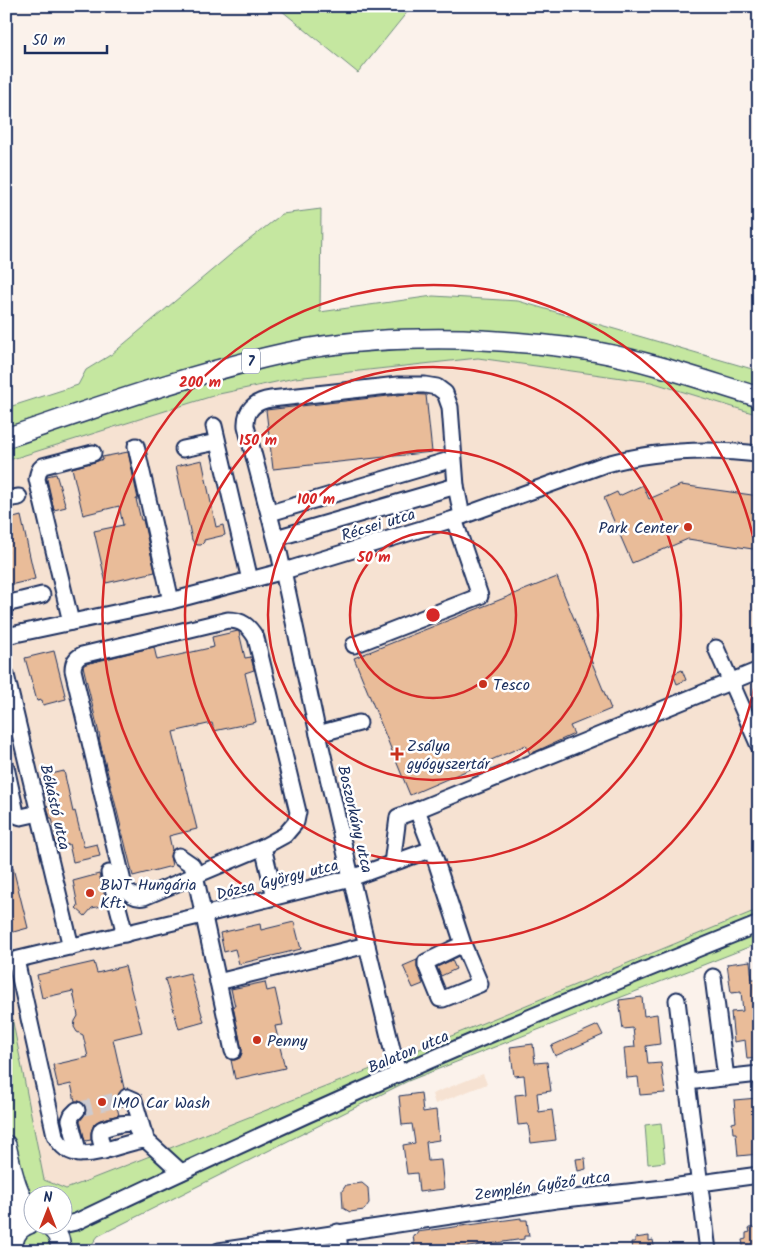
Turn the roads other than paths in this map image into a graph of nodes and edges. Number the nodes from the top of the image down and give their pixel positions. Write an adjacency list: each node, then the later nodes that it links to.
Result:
1 (759, 397): 3 (main road, 7)
2 (214, 426): 4 (street)
3 (6, 438)
4 (217, 442): 6 (street); 15 (street)
5 (136, 446): 17 (street)
6 (183, 449)
7 (92, 453): 19 (street)
8 (759, 454): 12 (street, Récsei utca)
9 (453, 459): 10 (street); 11 (street); 11 (street, Boszorkány utca)
10 (456, 486): 12 (street); 13 (street)
11 (270, 513): 13 (street, Boszorkány utca)
12 (458, 518): 14 (street, Récsei utca); 21 (street)
13 (276, 538): 14 (street, Boszorkány utca)
14 (284, 571): 15 (street, Récsei utca); 28 (street, Boszorkány utca)
15 (250, 580): 17 (street, Récsei utca)
16 (42, 595): 18 (street)
17 (170, 601): 19 (street, Récsei utca)
18 (6, 604)
19 (71, 622): 20 (street, Récsei utca)
20 (6, 636)
21 (354, 645)
22 (716, 648): 25 (street)
23 (759, 670): 25 (street)
24 (6, 674): 26 (street, Békástó utca)
25 (731, 682): 29 (street); 32 (street)
26 (11, 713): 30 (street, Békástó utca)
27 (359, 723): 28 (street)
28 (318, 734): 40 (street, Boszorkány utca)
29 (759, 746)
30 (27, 760): 31 (street); 33 (street, Békástó utca)
31 (6, 767): 33 (street)
32 (417, 810): 35 (street); 37 (street)
33 (39, 813): 47 (street, Békástó utca)
34 (263, 847): 39 (street); 39 (street); 41 (street)
35 (432, 849): 37 (street, Dózsa György utca); 45 (street)
36 (179, 856): 39 (street)
37 (392, 864): 40 (street, Dózsa György utca)
38 (109, 873): 44 (street)
39 (195, 875): 42 (street)
40 (352, 878): 41 (street, Dózsa György utca); 46 (street, Boszorkány utca)
41 (275, 897): 42 (street, Dózsa György utca)
42 (203, 915): 44 (street, Dózsa György utca); 50 (street)
43 (759, 924): 53 (street, Balaton utca)
44 (125, 934): 47 (street, Dózsa György utca)
45 (463, 944): 45 (street)
46 (367, 945): 50 (street); 53 (street, Boszorkány utca)
47 (71, 947): 48 (street, Dózsa György utca)
48 (11, 961): 62 (street)
49 (714, 977): 55 (street)
50 (218, 982): 52 (street)
51 (677, 1000): 56 (street)
52 (233, 1051)
53 (398, 1074): 63 (street, Balaton utca)
54 (759, 1074): 55 (street)
55 (726, 1078): 56 (street)
56 (688, 1082): 65 (street)
57 (126, 1097): 59 (street)
58 (77, 1110): 62 (street)
59 (145, 1138): 61 (street); 61 (street); 63 (street)
60 (6, 1145): 66 (main road)
61 (104, 1151): 62 (street)
62 (79, 1154)
63 (181, 1172): 68 (street, Balaton utca)
64 (759, 1175): 65 (street, Zemplén Győző utca)
65 (699, 1183): 69 (street, Zemplén Győző utca); 74 (street)
66 (16, 1186): 67 (main road); 70 (main road)
67 (22, 1197)
68 (76, 1222): 70 (street); 71 (street)
69 (338, 1232): 72 (street, Zemplén Győző utca); 73 (street)
70 (26, 1235): 71 (main road)
71 (60, 1249)
72 (219, 1251)
73 (340, 1251)
74 (708, 1251)

